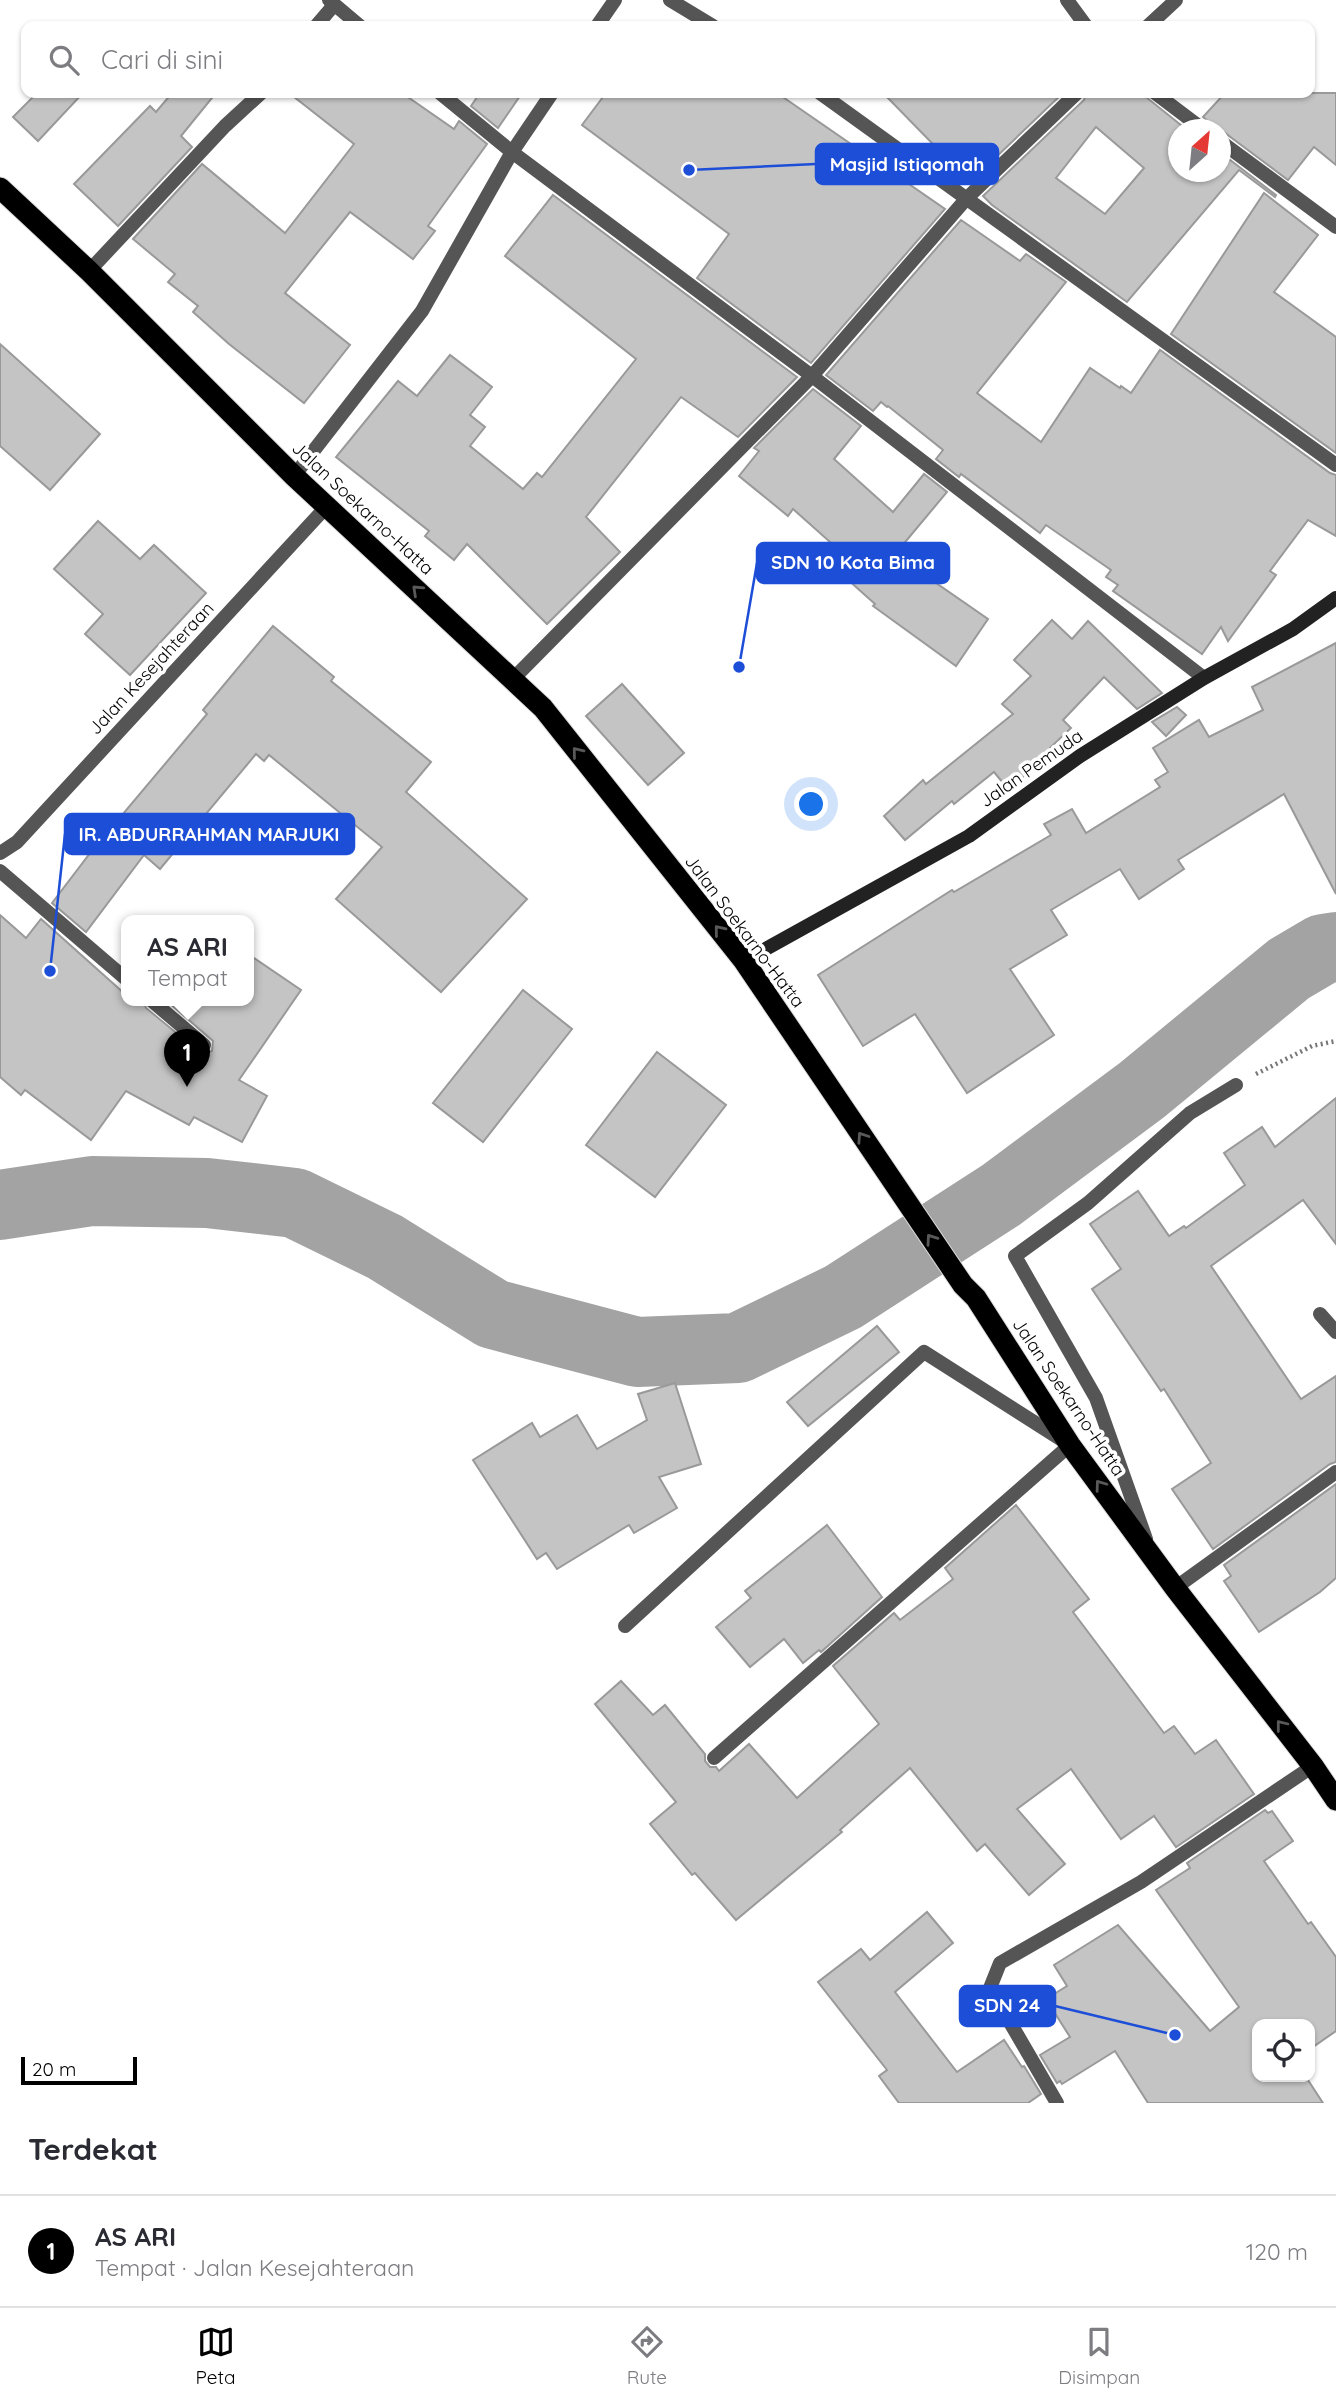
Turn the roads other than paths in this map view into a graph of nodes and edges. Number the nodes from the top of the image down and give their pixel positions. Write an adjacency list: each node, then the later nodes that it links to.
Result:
1 (615, 0): 8 (street)
2 (670, 0): 9 (street)
3 (1067, 0): 10 (street)
4 (1176, 0): 11 (street)
5 (331, 2): 6 (street); 7 (street)
6 (319, 21)
7 (354, 21)
8 (600, 21)
9 (705, 21)
10 (1082, 21)
11 (1153, 21)
12 (256, 98): 24 (street)
13 (446, 98): 20 (street)
14 (549, 98): 20 (street)
15 (827, 98): 22 (street)
16 (1072, 98): 22 (street)
17 (1161, 98): 18 (street)
18 (1189, 119)
19 (1231, 149): 23 (street)
20 (512, 152): 25 (street); 27 (street)
21 (0, 188): 24 (highway, Jalan Soekarno-Hatta)
22 (967, 198): 25 (street); 26 (street)
23 (1336, 227)
24 (89, 271): 27 (highway, Jalan Soekarno-Hatta)
25 (812, 376): 30 (street); 31 (street)
26 (1336, 465)
27 (293, 476): 28 (highway, Jalan Soekarno-Hatta)
28 (327, 506): 31 (highway, Jalan Soekarno-Hatta, one-way to 28); 32 (street, Jalan Kesejahteraan)
29 (1336, 598): 30 (street, Jalan Pemuda)
30 (1204, 678): 34 (street, Jalan Pemuda)
31 (512, 680): 34 (highway, Jalan Soekarno-Hatta, one-way to 31)
32 (0, 853)
33 (0, 872): 35 (street)
34 (744, 961): 41 (highway, Jalan Soekarno-Hatta, one-way to 34)
35 (121, 975)
36 (158, 1006): 37 (street)
37 (204, 1045)
38 (1236, 1085): 43 (street)
39 (1320, 1314): 40 (street)
40 (1336, 1332)
41 (1070, 1445): 43 (highway, Jalan Soekarno-Hatta, one-way to 41); 45 (street); 46 (street)
42 (1336, 1472): 44 (street)
43 (1151, 1554): 44 (highway, Jalan Soekarno-Hatta)
44 (1175, 1588): 47 (highway, Jalan Soekarno-Hatta, one-way to 44)
45 (625, 1626)
46 (714, 1758)
47 (1313, 1766): 48 (highway, Jalan Soekarno-Hatta); 49 (street)
48 (1336, 1800)
49 (1057, 2103)

